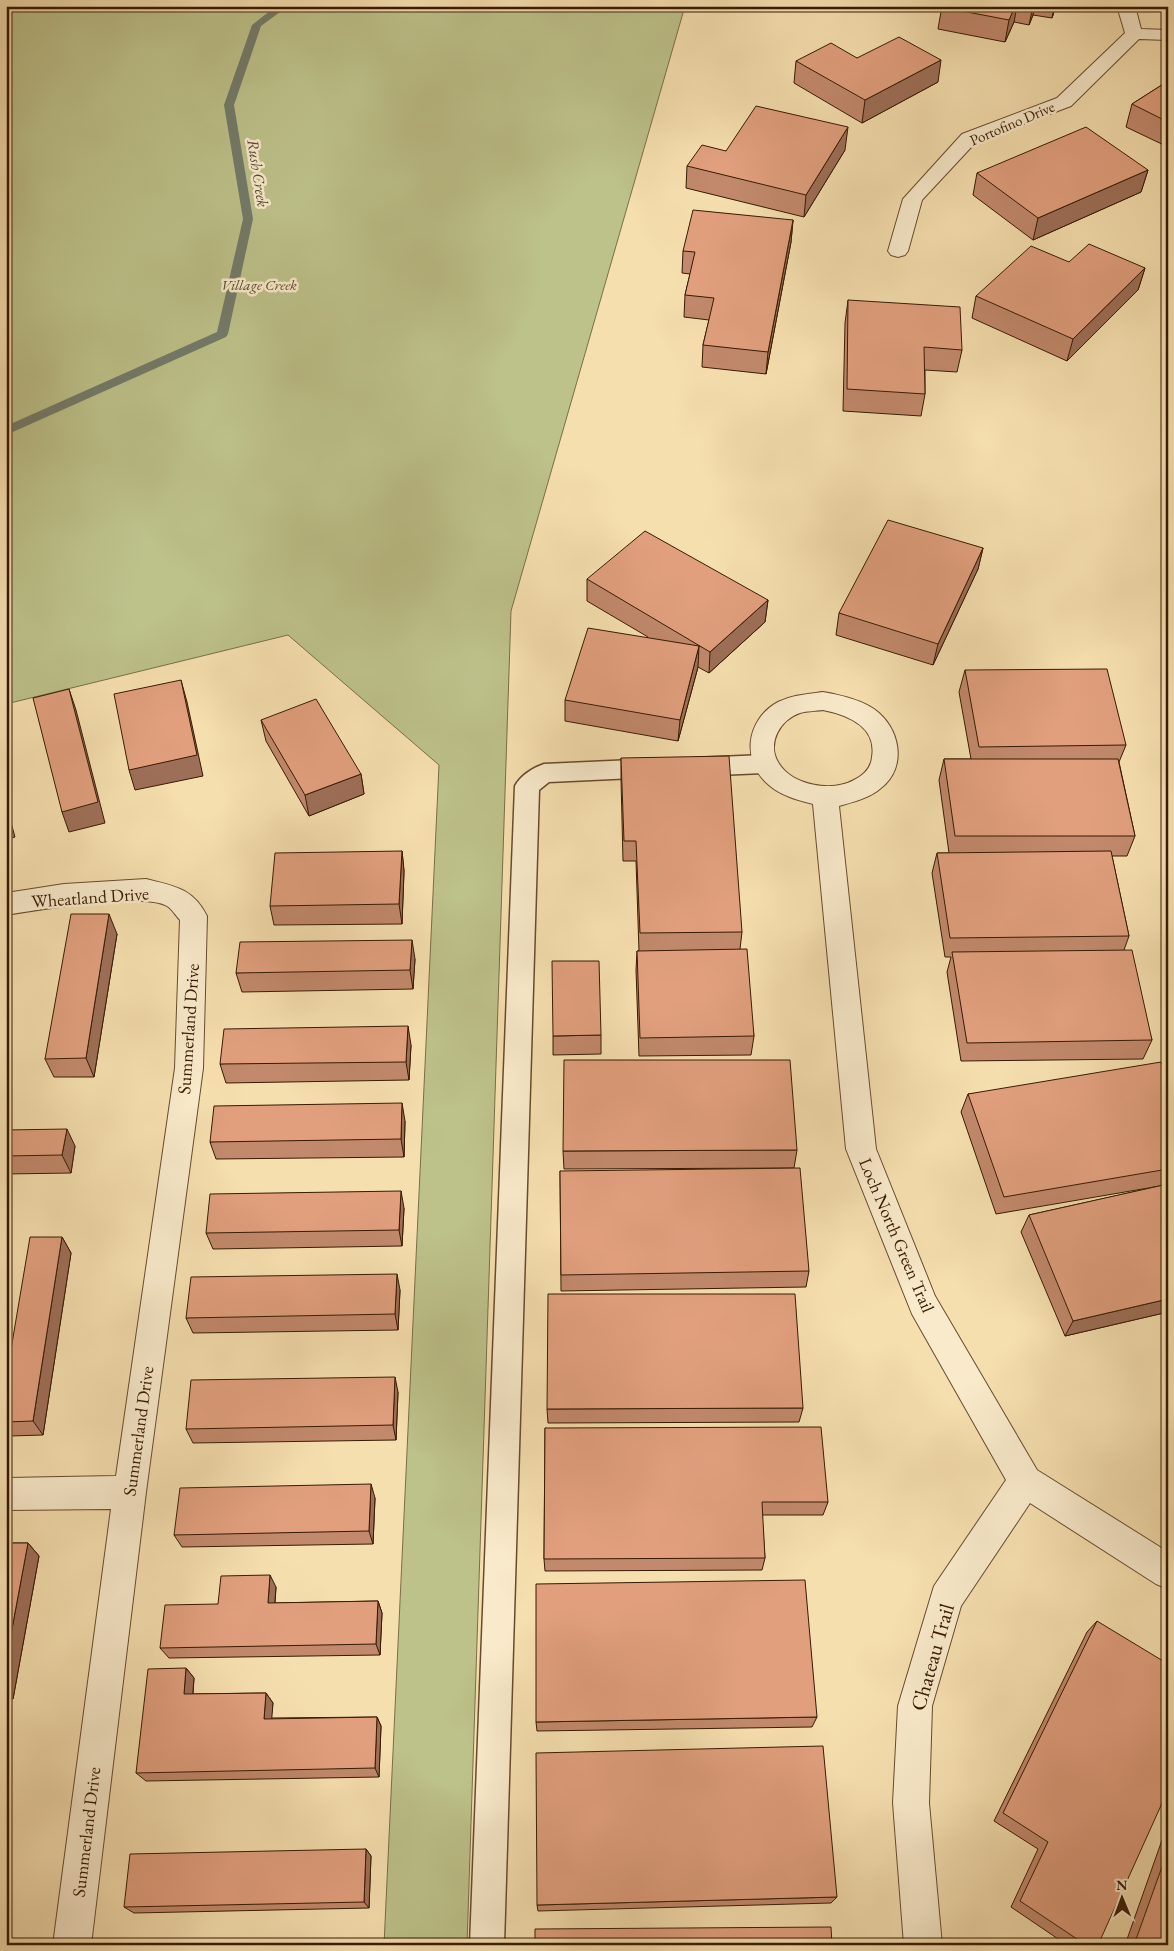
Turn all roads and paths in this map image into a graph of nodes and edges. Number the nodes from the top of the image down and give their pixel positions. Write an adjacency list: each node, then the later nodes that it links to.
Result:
1 (1126, 6): 2 (street)
2 (1134, 34): 3 (street); 4 (street, Portofino Drive)
3 (1168, 35)
4 (898, 251)
5 (766, 764): 6 (street); 6 (street); 14 (lane)
6 (825, 796): 9 (street, Loch North Green Trail)
7 (6, 904): 8 (street, Wheatland Drive)
8 (194, 916): 10 (street, Summerland Drive)
9 (1025, 1481): 12 (street, Loch North Green Trail); 15 (street, Chateau Trail)
10 (130, 1492): 11 (street); 13 (street, Summerland Drive)
11 (6, 1494)
12 (1168, 1572)
13 (72, 1945)
14 (487, 1945)
15 (923, 1945)

